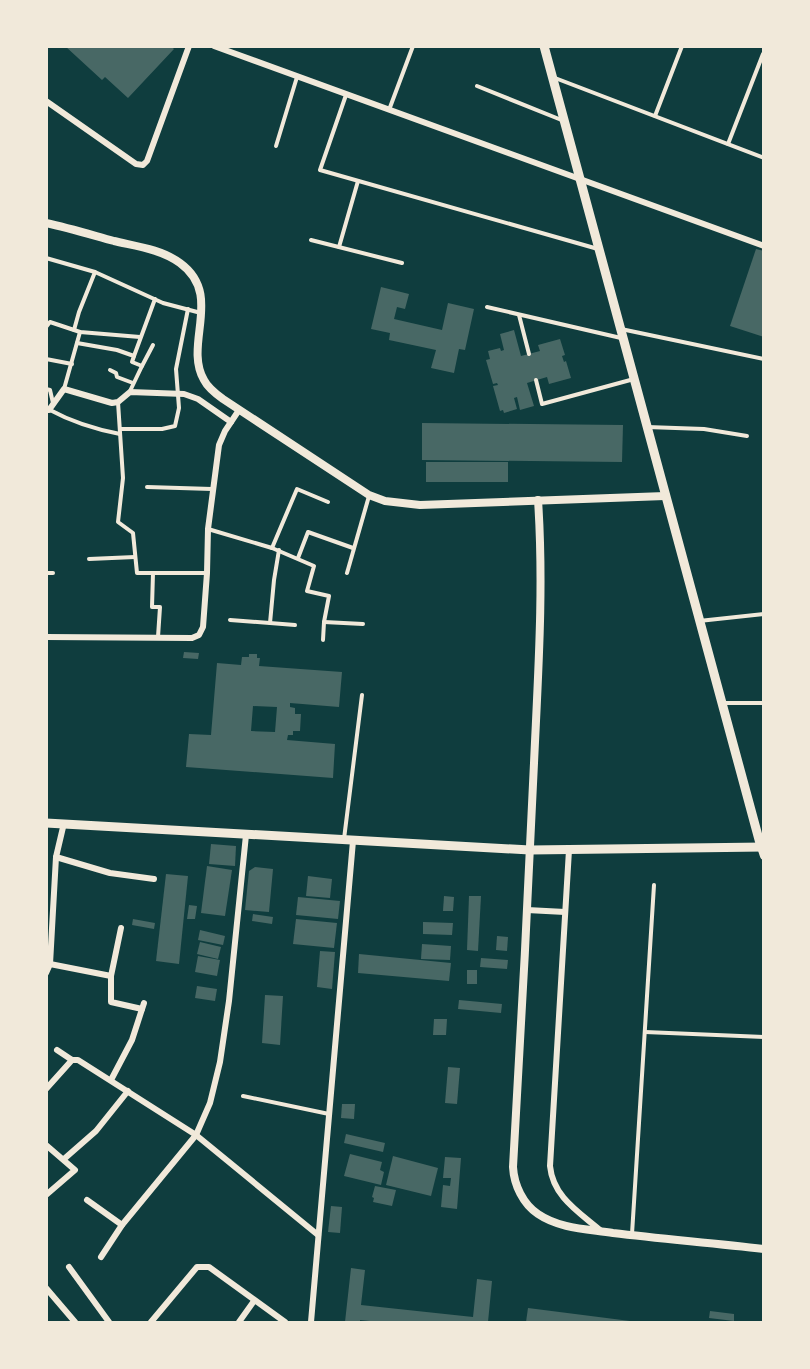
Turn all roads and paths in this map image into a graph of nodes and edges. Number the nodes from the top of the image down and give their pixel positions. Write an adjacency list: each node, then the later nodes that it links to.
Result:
1 (189, 46): 11 (street)
2 (214, 46): 7 (street)
3 (413, 46): 12 (lane)
4 (544, 46): 8 (main road)
5 (682, 46): 13 (lane)
6 (763, 54): 15 (lane)
7 (297, 77): 10 (street); 16 (lane)
8 (552, 77): 13 (lane); 14 (main road)
9 (477, 86): 14 (lane)
10 (346, 95): 12 (street); 18 (lane)
11 (46, 101)
12 (389, 111): 19 (street)
13 (655, 117): 15 (lane)
14 (565, 122): 19 (main road)
15 (728, 144): 17 (lane)
16 (276, 146)
17 (764, 158)
18 (358, 181): 23 (lane); 24 (lane)
19 (581, 181): 22 (street); 24 (main road)
20 (46, 223): 31 (street)
21 (311, 240): 23 (lane)
22 (764, 246)
23 (339, 247): 26 (lane)
24 (599, 250): 36 (main road)
25 (46, 258): 27 (lane)
26 (402, 263)
27 (95, 272): 28 (lane); 34 (lane)
28 (155, 299): 30 (lane); 37 (lane)
29 (487, 307): 32 (lane)
30 (188, 309): 31 (lane); 53 (lane)
31 (201, 314): 56 (street)
32 (519, 315): 36 (lane); 40 (lane)
33 (46, 327): 34 (lane)
34 (74, 330): 35 (lane)
35 (80, 332): 37 (lane); 38 (lane)
36 (622, 334): 43 (lane); 48 (main road)
37 (140, 337): 41 (lane)
38 (77, 343): 41 (lane); 44 (lane)
39 (153, 345): 45 (lane)
40 (529, 354)
41 (134, 356): 45 (lane)
42 (46, 359): 44 (lane)
43 (764, 359)
44 (72, 364): 51 (lane)
45 (142, 366): 49 (lane)
46 (110, 370): 49 (lane)
47 (536, 380): 48 (lane)
48 (634, 380): 58 (main road)
49 (133, 383): 52 (lane)
50 (46, 389): 55 (lane)
51 (64, 389): 54 (street); 55 (street)
52 (130, 392): 53 (street); 54 (street)
53 (179, 393): 57 (street); 59 (lane)
54 (118, 402): 59 (lane)
55 (50, 408): 59 (lane)
56 (239, 410): 57 (street); 63 (street)
57 (231, 422): 62 (street)
58 (646, 427): 60 (lane); 64 (main road)
59 (120, 431): 71 (lane)
60 (747, 436)
61 (147, 487): 62 (lane)
62 (212, 489): 67 (street)
63 (369, 495): 65 (street); 69 (lane)
64 (664, 496): 65 (street); 81 (main road)
65 (538, 500): 97 (street)
66 (328, 502): 68 (lane)
67 (208, 529): 68 (lane); 77 (street)
68 (272, 548): 70 (lane)
69 (353, 548): 72 (lane); 78 (lane)
70 (279, 550): 72 (lane); 83 (lane)
71 (135, 557): 73 (lane); 76 (lane)
72 (298, 558): 82 (lane)
73 (89, 559)
74 (46, 573): 75 (lane)
75 (53, 573)
76 (153, 573): 77 (lane); 87 (lane)
77 (207, 573): 87 (street)
78 (347, 573)
79 (764, 614): 81 (lane)
80 (230, 620): 83 (lane)
81 (698, 621): 90 (main road)
82 (324, 622): 84 (lane); 88 (lane)
83 (270, 623): 85 (lane)
84 (363, 624)
85 (295, 625)
86 (46, 637): 87 (street)
87 (158, 637)
88 (323, 640)
89 (362, 695): 95 (lane)
90 (721, 703): 91 (lane); 98 (main road)
91 (764, 703)
92 (46, 823): 93 (main road)
93 (64, 823): 94 (main road); 99 (street)
94 (246, 835): 95 (main road); 117 (street)
95 (349, 840): 97 (main road); 116 (street)
96 (569, 849): 97 (main road); 98 (main road); 103 (street)
97 (531, 850): 102 (street)
98 (763, 850)
99 (56, 857): 100 (street); 105 (street)
100 (154, 879)
101 (654, 885): 108 (lane)
102 (527, 910): 103 (street); 123 (street)
103 (565, 912): 123 (street)
104 (121, 928): 107 (street)
105 (50, 964): 106 (street); 107 (street)
106 (46, 973)
107 (111, 976): 112 (street)
108 (645, 1032): 109 (lane); 125 (lane)
109 (764, 1037)
110 (57, 1050): 111 (street)
111 (72, 1060): 112 (street); 113 (street)
112 (111, 1080): 114 (street)
113 (46, 1089)
114 (128, 1091): 117 (street); 119 (street)
115 (243, 1096): 116 (lane)
116 (329, 1114): 124 (street)
117 (196, 1135): 122 (street); 124 (street)
118 (46, 1145): 119 (street)
119 (64, 1159): 120 (street)
120 (46, 1195)
121 (87, 1200): 122 (street)
122 (122, 1225): 127 (street)
123 (602, 1231): 125 (street)
124 (318, 1235): 136 (street)
125 (632, 1235): 126 (street)
126 (764, 1250)
127 (101, 1257)
128 (69, 1267): 132 (street)
129 (46, 1288): 131 (street)
130 (254, 1301): 133 (street); 134 (street); 135 (street)
131 (70, 1322)
132 (109, 1323)
133 (151, 1323)
134 (239, 1323)
135 (285, 1323)
136 (311, 1323)

